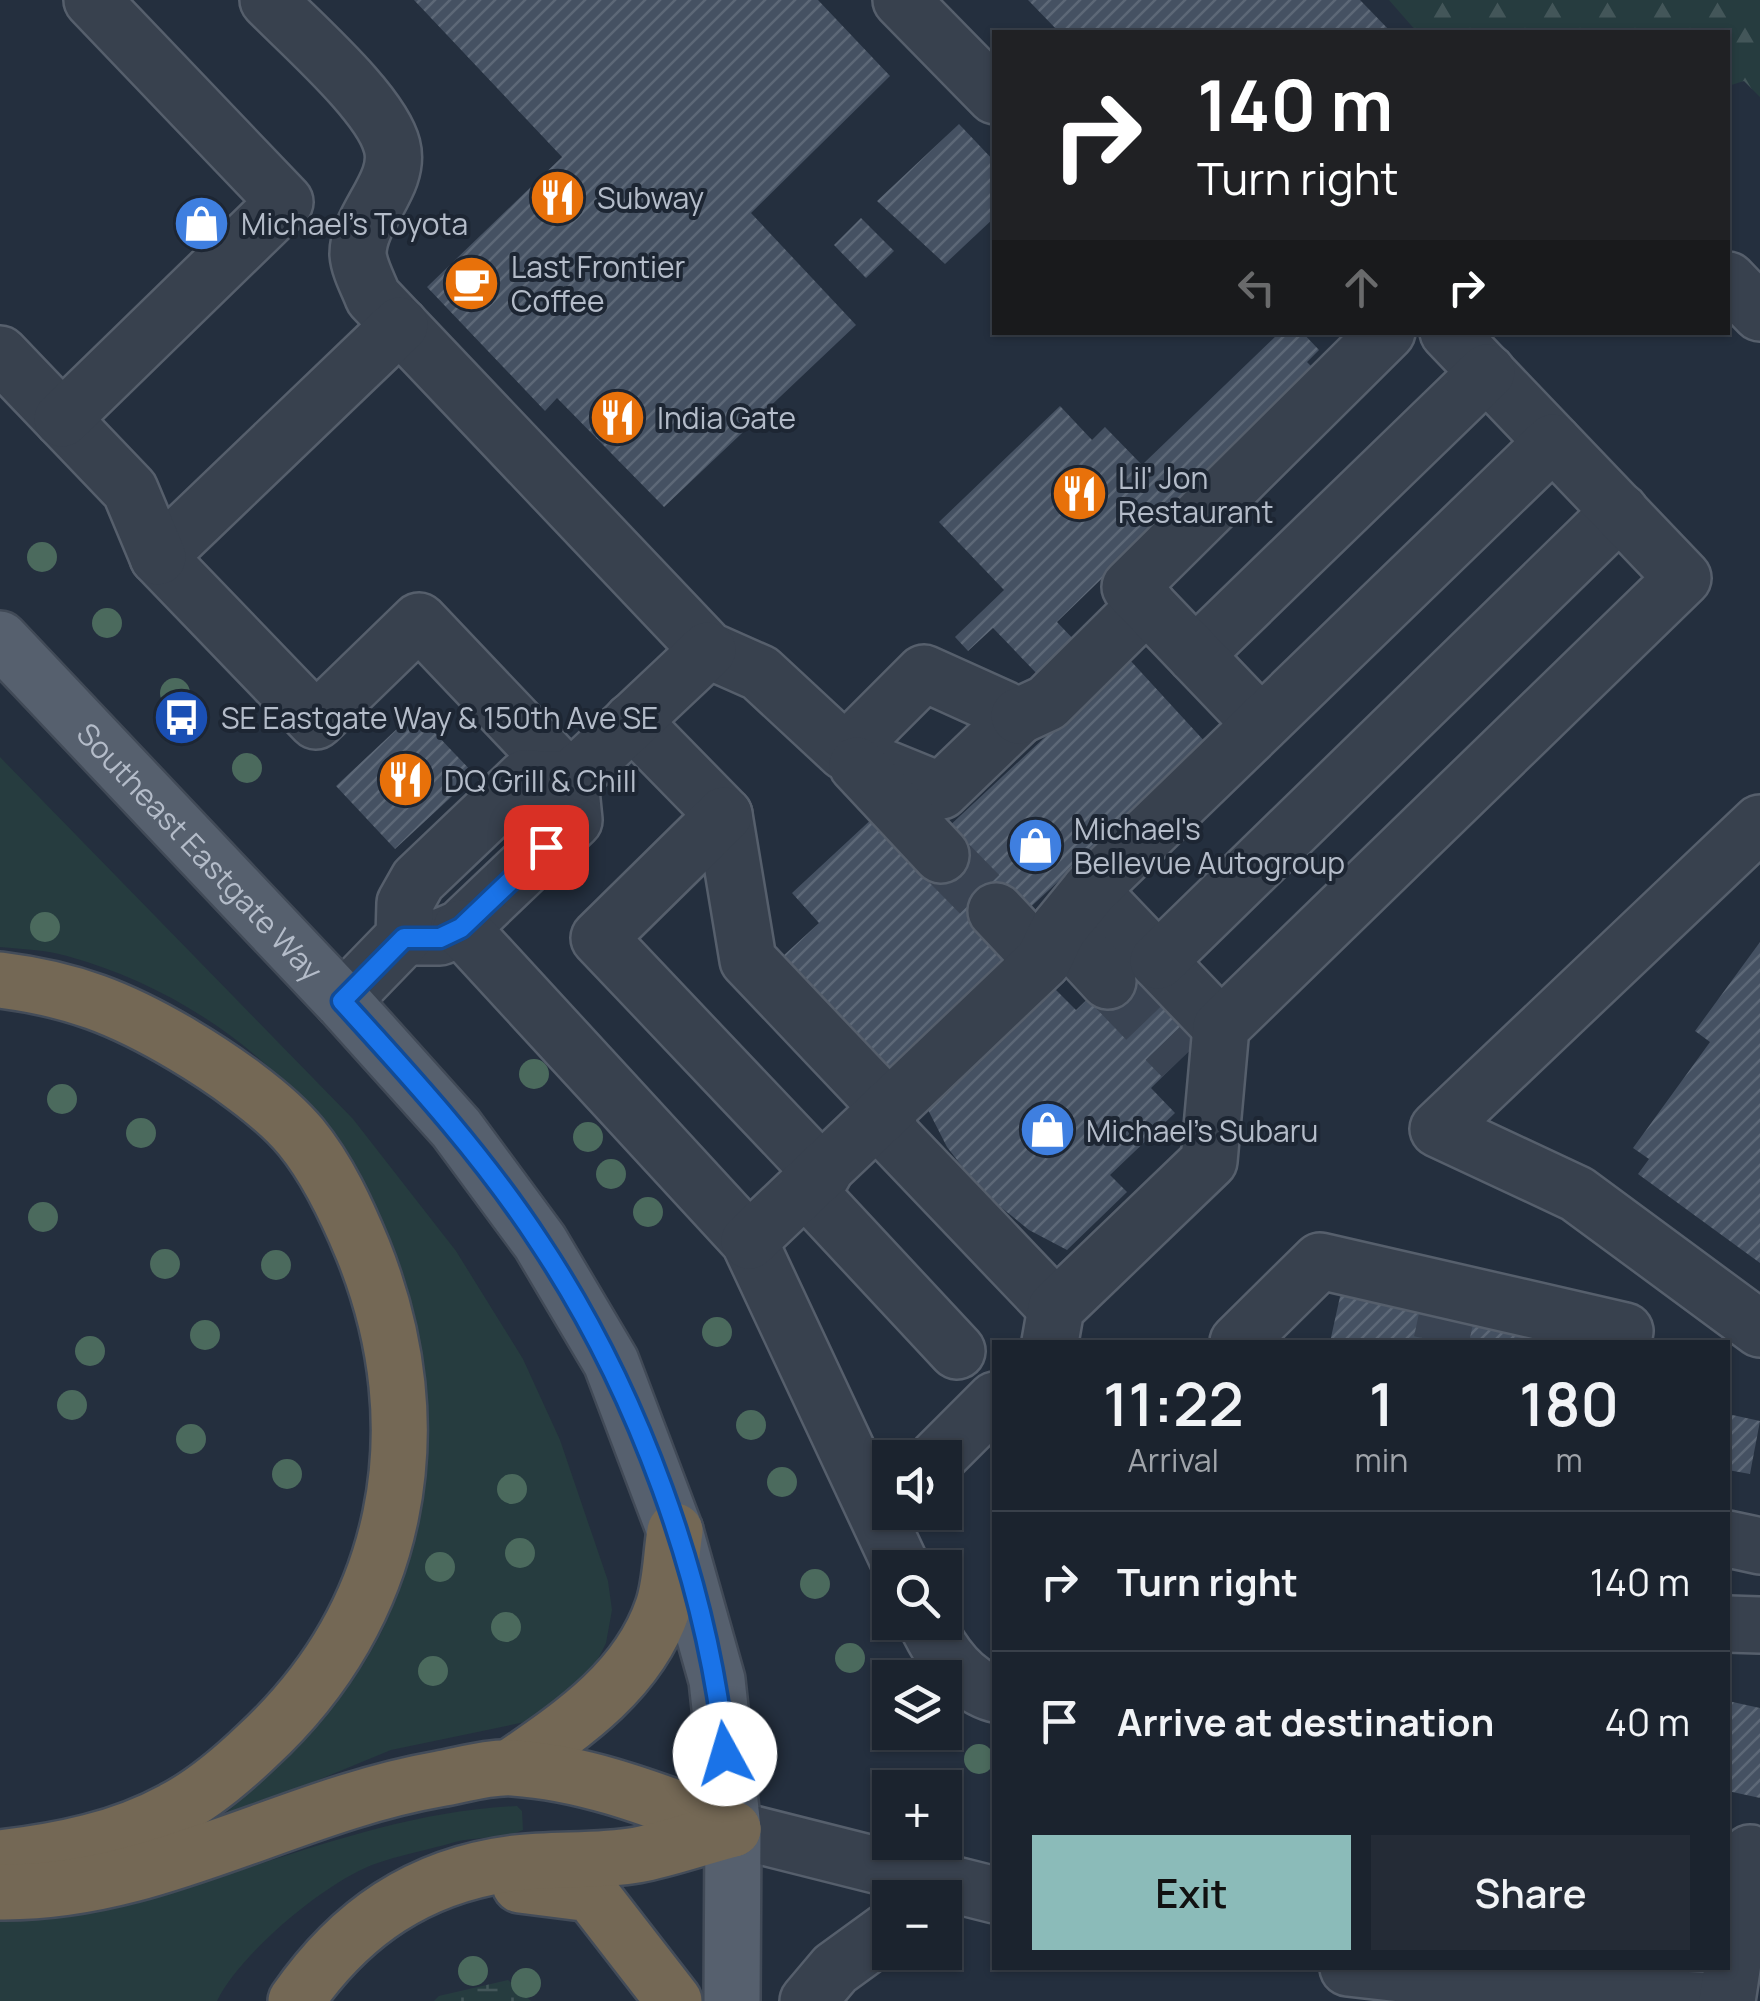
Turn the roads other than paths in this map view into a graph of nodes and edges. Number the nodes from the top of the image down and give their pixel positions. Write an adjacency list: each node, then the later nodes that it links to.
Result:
1 (92, 0): 12 (street)
2 (268, 0): 7 (street)
3 (901, 0): 4 (street)
4 (992, 93)
5 (1730, 282): 6 (street)
6 (1760, 313)
7 (400, 325): 15 (street); 18 (street)
8 (1384, 335): 16 (street)
9 (1451, 335): 11 (street)
10 (0, 354): 12 (street)
11 (1487, 372): 13 (street); 19 (street)
12 (62, 419): 15 (street)
13 (1553, 442): 14 (street); 22 (street)
14 (1620, 511): 32 (street); 36 (street)
15 (158, 557): 24 (street)
16 (1147, 604): 19 (street); 20 (street)
17 (0, 639): 35 (main road, Southeast Eastgate Way)
18 (708, 650): 21 (street); 23 (street)
19 (1196, 655): 22 (street)
20 (1020, 716): 23 (street); 23 (street)
21 (632, 720): 24 (street); 25 (street)
22 (1261, 724): 29 (street)
23 (845, 752): 27 (street)
24 (570, 780): 30 (street); 31 (street)
25 (724, 815): 37 (street); 38 (street)
26 (1760, 823): 41 (street)
27 (941, 854)
28 (996, 911): 29 (street)
29 (1064, 926): 32 (street); 34 (street); 37 (street)
30 (461, 928): 31 (street); 39 (street)
31 (404, 938): 35 (street)
32 (1158, 961): 36 (street)
33 (0, 980): 58 (highway)
34 (1108, 980)
35 (342, 1001): 48 (main road, Southeast Eastgate Way)
36 (1207, 1060): 40 (street)
37 (884, 1116): 38 (street); 40 (street)
38 (815, 1182): 39 (street); 44 (street)
39 (749, 1242): 47 (street)
40 (1054, 1325)
41 (1760, 1329)
42 (1625, 1331): 43 (street)
43 (1240, 1340)
44 (957, 1351)
45 (992, 1403): 46 (street)
46 (955, 1440)
47 (872, 1486)
48 (675, 1530): 55 (highway); 56 (main road, Southeast Eastgate Way)
49 (1730, 1539): 50 (street)
50 (1760, 1546)
51 (1730, 1624): 52 (street)
52 (1760, 1625)
53 (934, 1640): 54 (street)
54 (992, 1693)
55 (511, 1767): 56 (highway); 60 (highway)
56 (733, 1829): 59 (highway); 61 (street); 70 (main road, Southeast Eastgate Way)
57 (1750, 1853): 74 (street)
58 (0, 1858)
59 (427, 1884): 68 (highway); 69 (highway)
60 (0, 1892)
61 (992, 1895)
62 (992, 1904): 63 (street)
63 (962, 1905)
64 (872, 1942): 71 (street)
65 (1331, 1970): 72 (street)
66 (1374, 1970): 67 (street)
67 (1587, 1989): 73 (street)
68 (296, 2001)
69 (674, 2001)
70 (732, 2001)
71 (808, 2001)
72 (1328, 2001)
73 (1714, 2001)
74 (1727, 2001)

